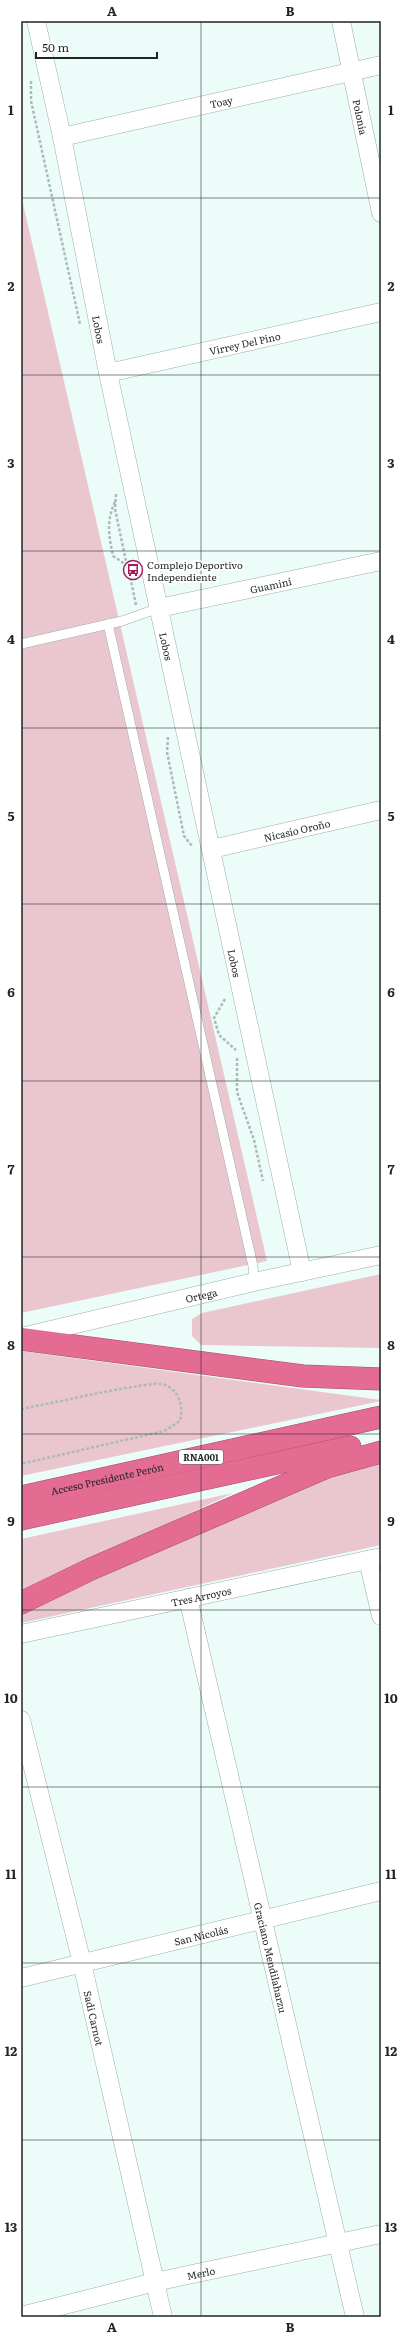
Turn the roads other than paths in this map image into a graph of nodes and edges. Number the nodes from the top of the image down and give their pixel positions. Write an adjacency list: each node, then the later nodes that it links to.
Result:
1 (36, 21): 5 (street, Lobos)
2 (341, 21): 4 (street, Polonia)
3 (381, 65): 4 (street, Toay)
4 (351, 71): 5 (street, Toay); 6 (street, Polonia)
5 (62, 138): 8 (street, Lobos)
6 (381, 213)
7 (381, 312): 8 (street, Virrey Del Pino)
8 (108, 373): 10 (street, Lobos)
9 (381, 561): 10 (street, Guaminí)
10 (159, 608): 11 (lane); 14 (street, Lobos)
11 (108, 624): 12 (lane); 17 (lane)
12 (21, 644)
13 (381, 810): 14 (street, Nicasio Oroño)
14 (204, 850): 16 (street, Lobos)
15 (381, 1255): 16 (street, Ortega)
16 (302, 1272): 17 (street, Ortega)
17 (254, 1282): 18 (street, Ortega)
18 (21, 1338): 19 (highway)
19 (381, 1379)
20 (381, 1417): 23 (highway, Acceso Presidente Perón / RNA001)
21 (381, 1440): 24 (highway, Acceso Presidente Perón / RNA001)
22 (381, 1452): 27 (highway)
23 (21, 1497)
24 (21, 1518)
25 (374, 1558): 26 (street, Tres Arroyos); 28 (street)
26 (188, 1598): 29 (street, Tres Arroyos); 32 (street, Graciano Mendilaharzu)
27 (21, 1603)
28 (381, 1616)
29 (21, 1634)
30 (21, 1720): 33 (street, Sadi Carnot)
31 (381, 1891): 32 (street, San Nicolás)
32 (262, 1918): 33 (street, San Nicolás); 36 (street, Graciano Mendilaharzu)
33 (82, 1963): 34 (street, San Nicolás); 37 (street, Sadi Carnot)
34 (21, 1978)
35 (381, 2234): 36 (street, Merlo)
36 (338, 2244): 37 (street, Merlo); 40 (street, Graciano Mendilaharzu)
37 (155, 2282): 38 (street, Merlo); 39 (street, Sadi Carnot)
38 (21, 2316)
39 (163, 2317)
40 (355, 2317)

